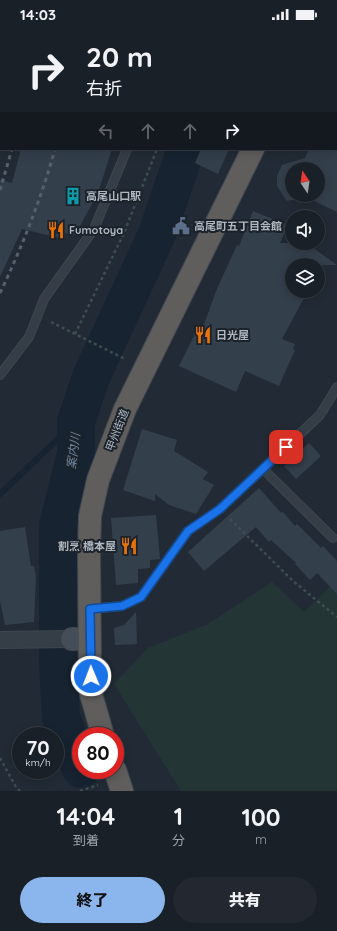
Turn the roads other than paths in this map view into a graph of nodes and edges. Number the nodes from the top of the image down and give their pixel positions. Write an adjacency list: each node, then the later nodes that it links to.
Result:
1 (127, 150): 3 (lane)
2 (253, 150): 7 (highway, 甲州街道)
3 (0, 375)
4 (337, 387): 5 (lane)
5 (263, 469): 6 (lane); 7 (lane)
6 (333, 538)
7 (90, 609): 8 (highway, 甲州街道)
8 (79, 639): 9 (street); 10 (highway, 甲州街道)
9 (0, 640)
10 (100, 727)
11 (110, 779): 12 (highway)
12 (122, 791)

